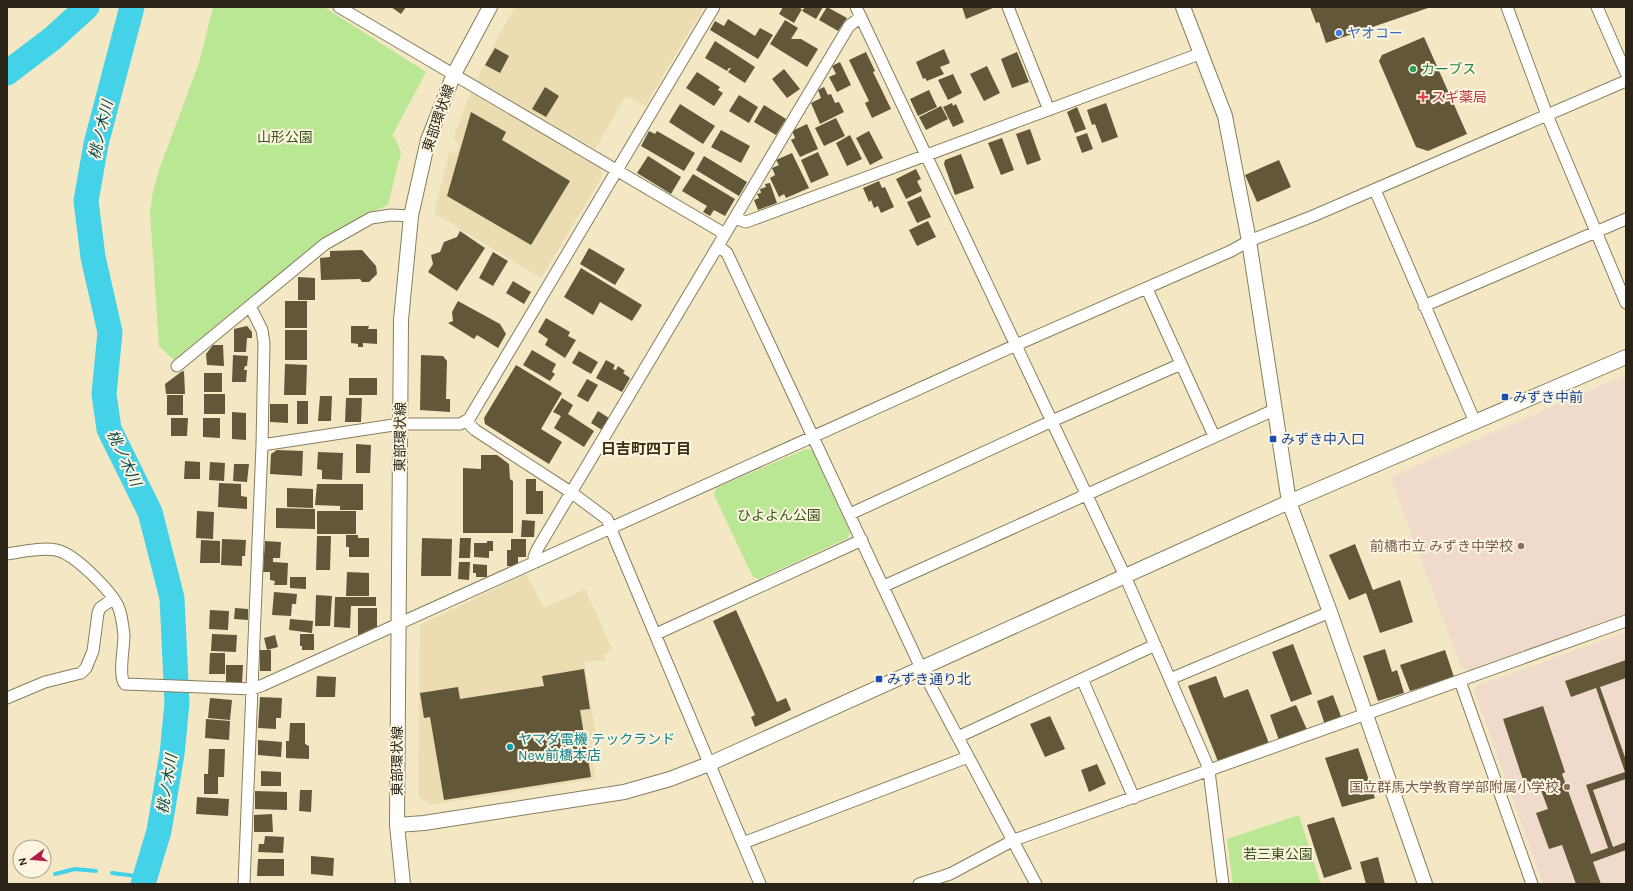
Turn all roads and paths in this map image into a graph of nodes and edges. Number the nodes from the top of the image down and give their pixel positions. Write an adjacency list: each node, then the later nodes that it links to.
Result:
1 (339, 7): 11 (street)
2 (490, 7): 11 (street, 東部環状線)
3 (714, 7): 16 (street)
4 (1008, 7): 13 (street)
5 (1183, 7): 9 (street)
6 (1507, 7): 14 (street)
7 (1597, 7): 10 (street)
8 (858, 12): 15 (street); 19 (street)
9 (1202, 53): 13 (street); 23 (street)
10 (1626, 72)
11 (454, 74): 16 (street); 18 (street, 東部環状線)
12 (1626, 81): 14 (street)
13 (1049, 110): 15 (street)
14 (1547, 115): 17 (street); 21 (street)
15 (927, 156): 19 (street); 29 (street)
16 (618, 170): 22 (street); 35 (street)
17 (1374, 190): 23 (street); 28 (street)
18 (411, 216): 27 (street); 37 (street, 東部環状線)
19 (734, 218): 22 (street)
20 (1626, 219): 21 (street)
21 (1596, 232): 26 (street); 28 (street)
22 (725, 234): 24 (street)
23 (1249, 241): 25 (street); 33 (street)
24 (718, 246): 39 (street); 41 (street)
25 (1147, 289): 29 (street); 31 (street)
26 (1626, 303)
27 (250, 306): 32 (street); 40 (street)
28 (1424, 306): 36 (street)
29 (1016, 345): 34 (street); 39 (street)
30 (1626, 358): 36 (street)
31 (1181, 364): 34 (street); 38 (street)
32 (177, 366)
33 (1274, 410): 38 (street); 43 (street)
34 (1052, 421): 42 (street); 44 (street)
35 (467, 422): 37 (street); 41 (street)
36 (1475, 422): 43 (street)
37 (400, 424): 40 (street); 54 (street, 東部環状線)
38 (1214, 436): 42 (street)
39 (814, 438): 44 (street); 45 (street)
40 (262, 445): 61 (street)
41 (572, 493): 45 (street); 48 (street)
42 (1087, 494): 49 (street); 50 (street)
43 (1289, 502): 49 (street); 52 (street)
44 (850, 514): 46 (street)
45 (612, 528): 48 (street); 55 (street)
46 (862, 540): 50 (street); 55 (street)
47 (7, 554): 51 (street)
48 (536, 562): 54 (street)
49 (1125, 576): 56 (street); 57 (street)
50 (884, 586): 57 (street)
51 (113, 599): 61 (street); 62 (street)
52 (1330, 612): 59 (street); 63 (street)
53 (1626, 621): 60 (street)
54 (398, 624): 61 (street); 69 (street, 東部環状線)
55 (656, 634): 66 (street)
56 (1155, 645): 58 (street); 59 (street)
57 (921, 668): 64 (street); 66 (street)
58 (1082, 679): 64 (street); 68 (street)
59 (1170, 679): 67 (street)
60 (1460, 681): 63 (street); 79 (street)
61 (252, 689): 72 (street)
62 (7, 698)
63 (1366, 713): 67 (street); 78 (street)
64 (958, 737): 65 (street)
65 (968, 757): 70 (street); 71 (street)
66 (709, 764): 69 (street); 71 (street)
67 (1209, 771): 68 (street); 77 (street)
68 (1134, 798): 70 (street)
69 (396, 825): 73 (street, 東部環状線)
70 (1014, 840): 75 (street); 76 (street)
71 (743, 843): 74 (street)
72 (244, 884)
73 (403, 884)
74 (760, 884)
75 (919, 884)
76 (1036, 884)
77 (1223, 884)
78 (1425, 884)
79 (1532, 884)

